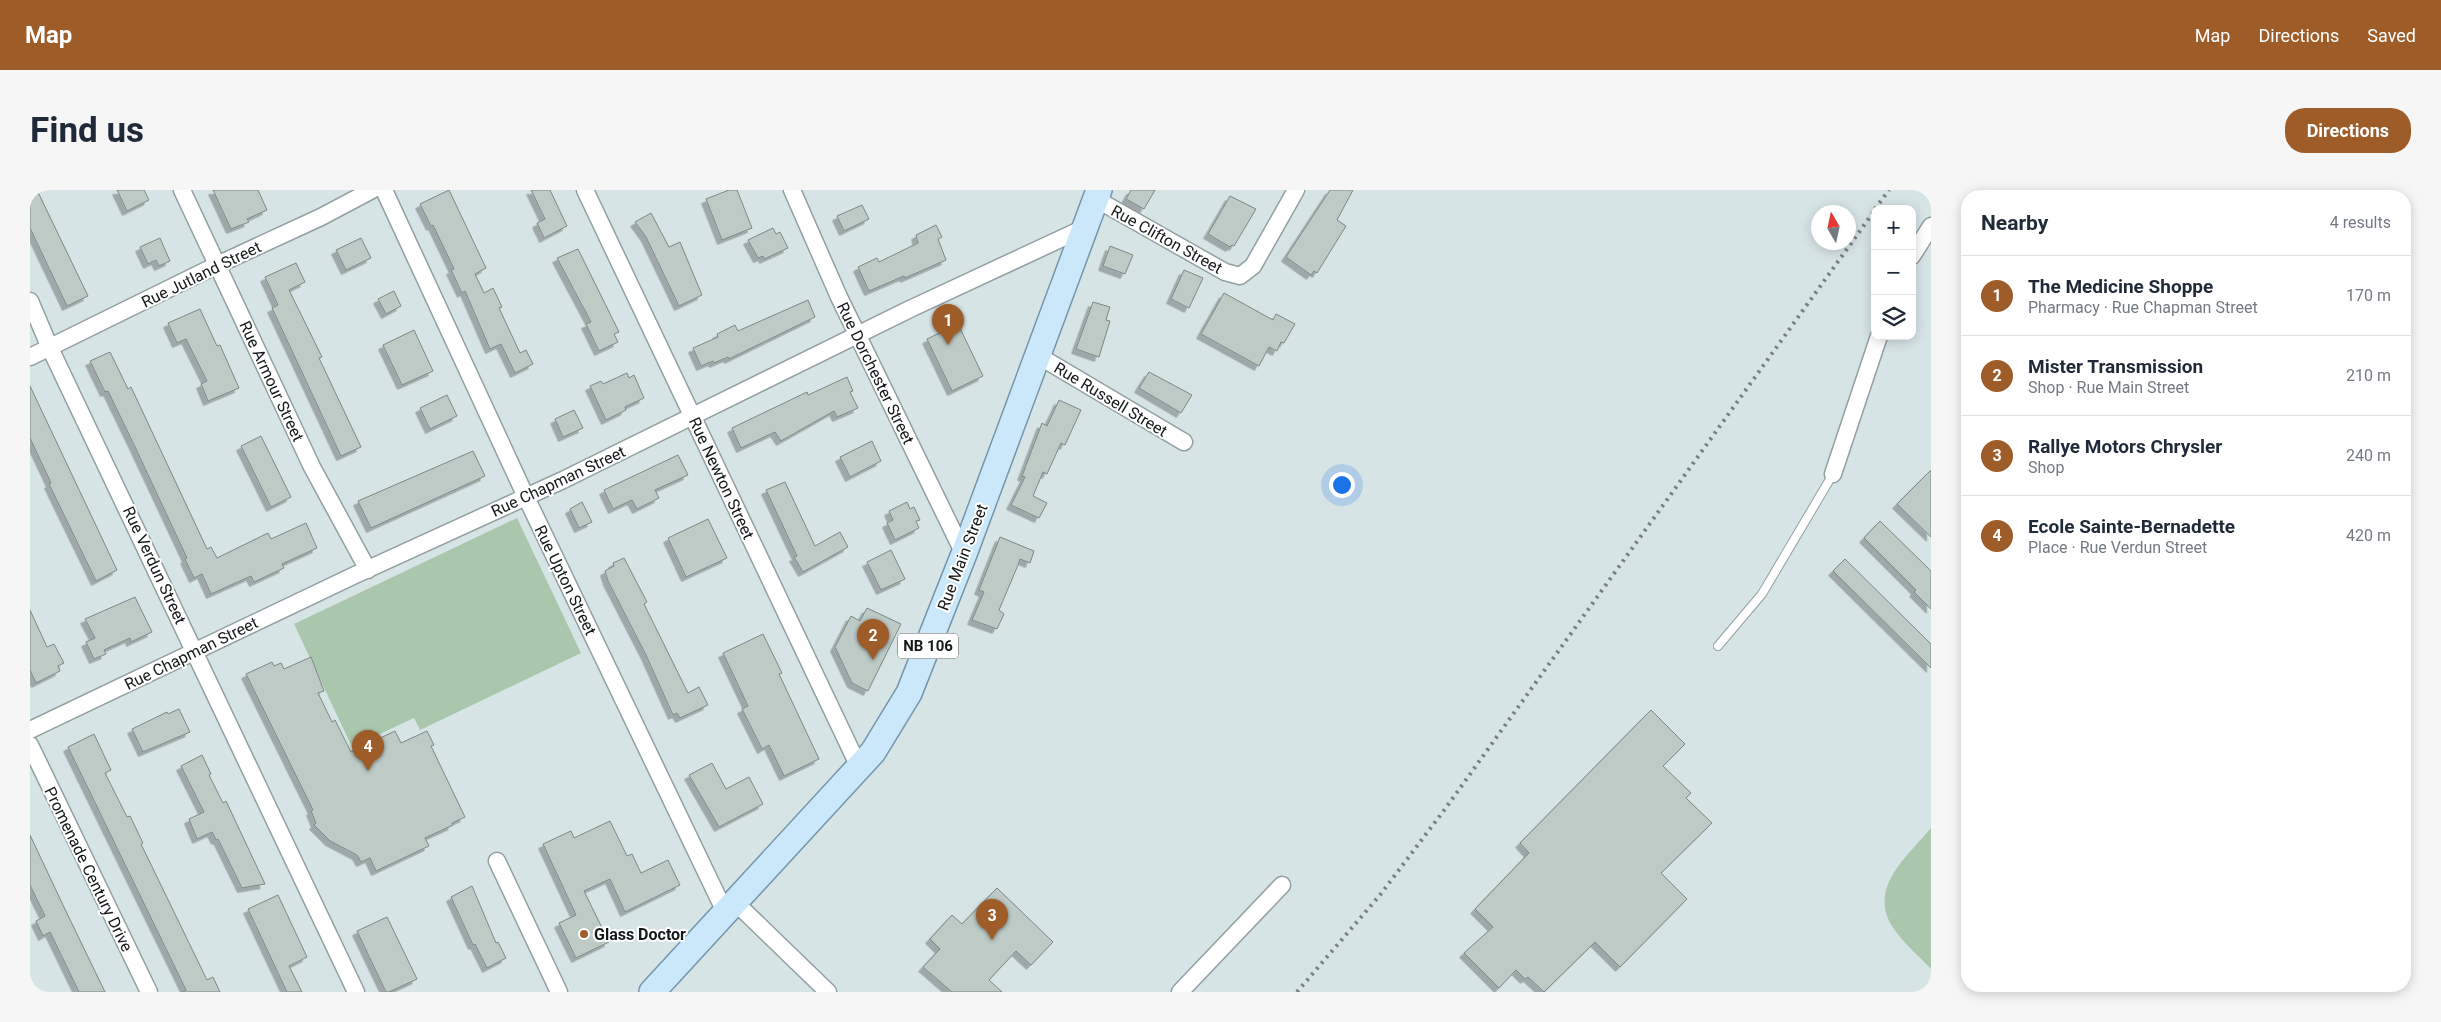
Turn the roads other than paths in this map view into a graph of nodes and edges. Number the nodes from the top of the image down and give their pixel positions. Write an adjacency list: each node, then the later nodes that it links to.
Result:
1 (182, 190): 11 (street, Rue Armour Street)
2 (372, 190): 11 (street, Rue Jutland Street)
3 (384, 190): 21 (street, Rue Upton Street)
4 (585, 190): 18 (street, Rue Newton Street)
5 (792, 190): 13 (street, Rue Dorchester Street)
6 (1296, 190): 7 (street, Rue Clifton Street)
7 (1097, 194): 9 (main road, Rue Main Street / NB 106)
8 (1931, 226): 10 (street)
9 (1084, 228): 13 (street, Rue Chapman Street); 16 (main road, Rue Main Street / NB 106)
10 (1916, 250)
11 (217, 265): 15 (street, Rue Jutland Street); 23 (street, Rue Armour Street)
12 (30, 301): 15 (street, Rue Verdun Street)
13 (858, 336): 18 (street, Rue Chapman Street); 22 (street, Rue Dorchester Street)
14 (1878, 340): 20 (street)
15 (50, 348): 17 (street, Rue Jutland Street); 25 (street, Rue Verdun Street)
16 (1037, 355): 19 (street, Rue Russell Street); 22 (main road, Rue Main Street / NB 106)
17 (30, 357)
18 (693, 416): 21 (street, Rue Chapman Street); 28 (street, Rue Newton Street)
19 (1184, 442)
20 (1833, 474): 24 (lane)
21 (526, 497): 23 (street, Rue Chapman Street); 31 (street, Rue Upton Street)
22 (964, 554): 28 (main road, Rue Main Street / NB 106)
23 (368, 570): 25 (street, Rue Chapman Street)
24 (1718, 646)
25 (196, 652): 26 (street, Rue Chapman Street); 33 (street, Rue Verdun Street)
26 (30, 730)
27 (30, 745): 32 (street, Promenade Century Drive)
28 (859, 767): 31 (main road, Rue Main Street / NB 106)
29 (496, 860): 34 (street)
30 (1282, 885): 37 (street)
31 (731, 908): 35 (main road, Rue Main Street / NB 106); 36 (street)
32 (149, 992)
33 (356, 992)
34 (559, 992)
35 (652, 992)
36 (828, 992)
37 (1180, 992)

